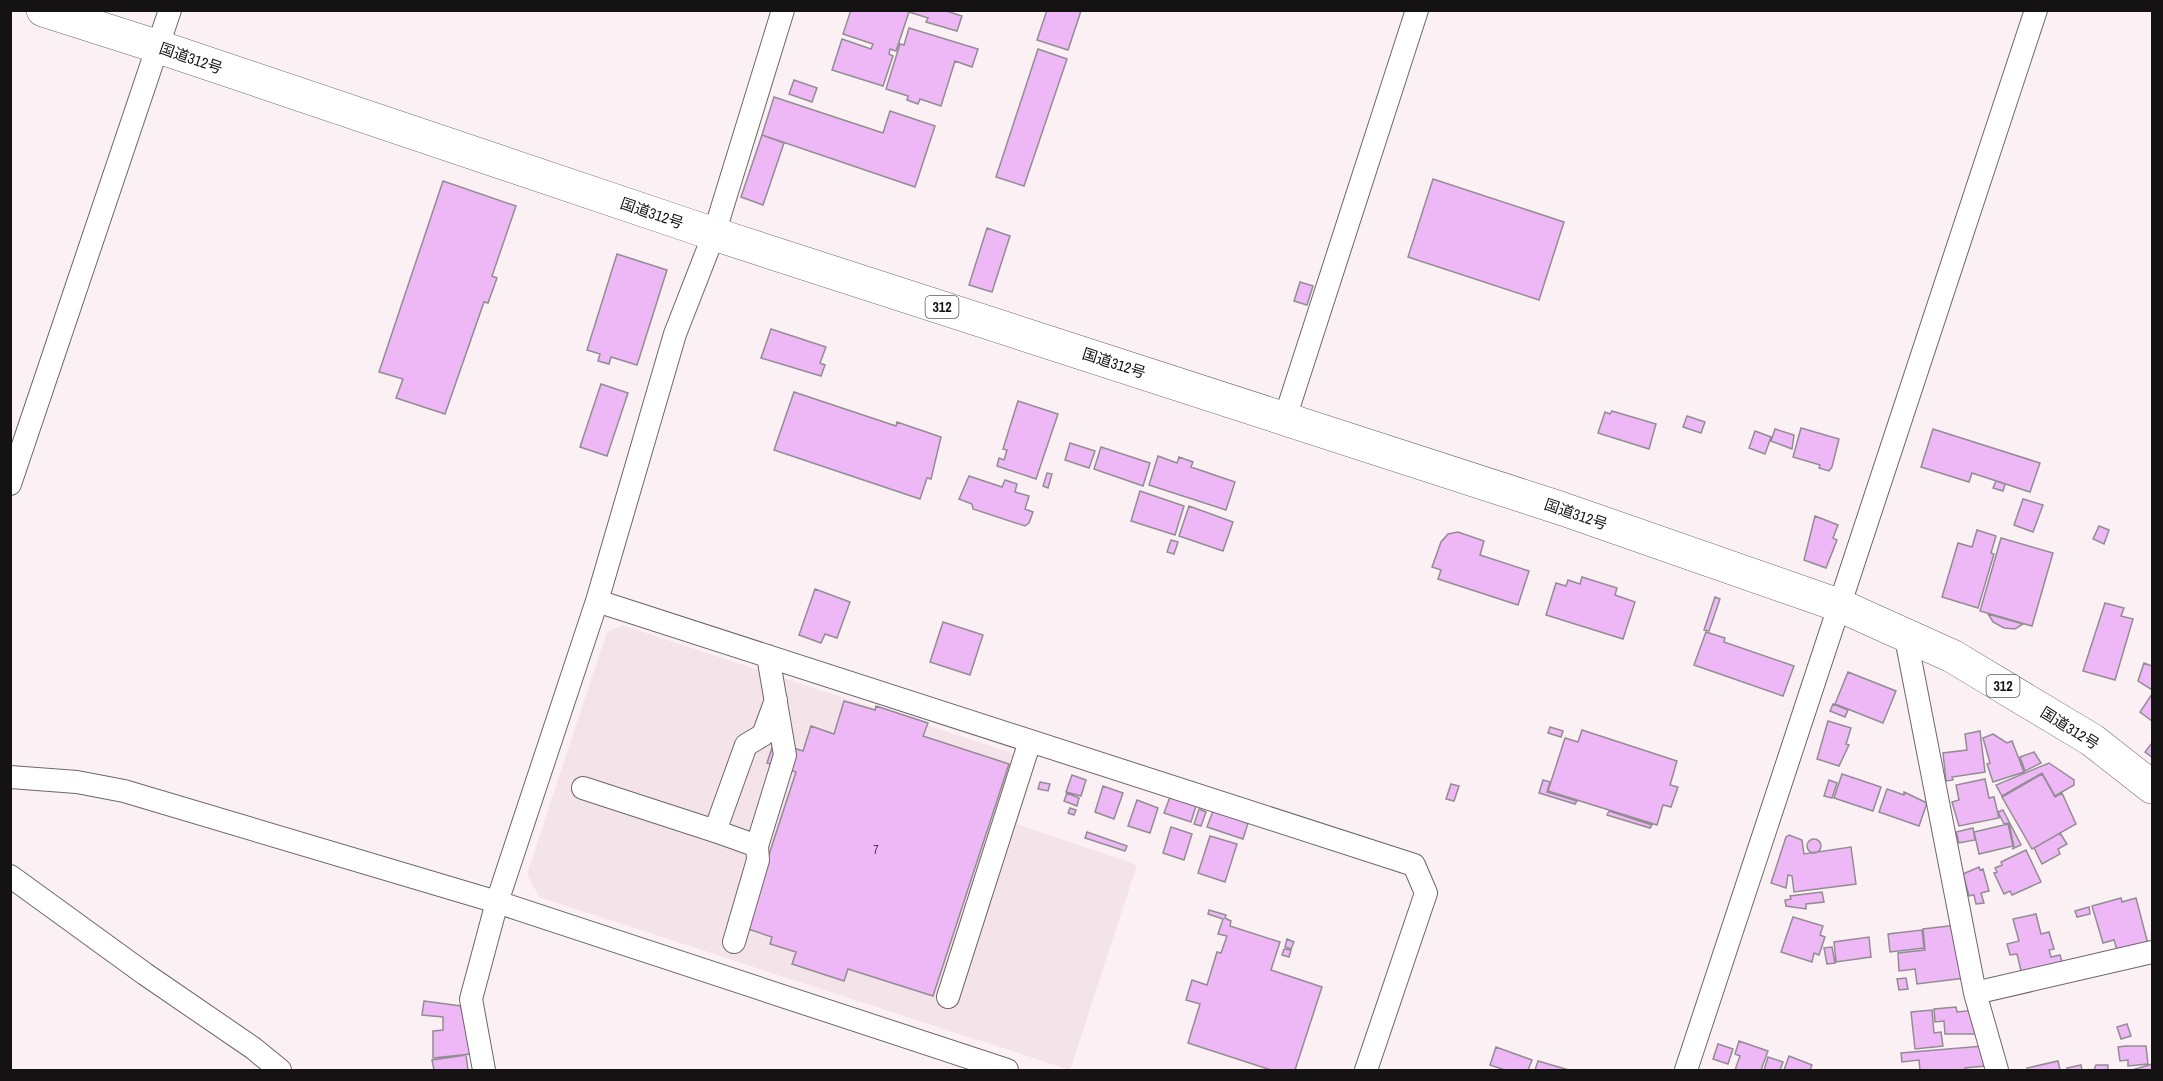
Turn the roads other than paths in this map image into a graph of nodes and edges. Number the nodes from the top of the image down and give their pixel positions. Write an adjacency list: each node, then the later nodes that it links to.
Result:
1 (43, 10): 6 (highway, 国道312号 / 312)
2 (170, 10): 6 (street)
3 (783, 10): 7 (street)
4 (1417, 10): 8 (street)
5 (2036, 10): 11 (street)
6 (159, 47): 7 (highway, 国道312号 / 312); 9 (street)
7 (714, 234): 8 (highway, 国道312号 / 312); 10 (street)
8 (1285, 418): 11 (highway, 国道312号 / 312)
9 (10, 484)
10 (597, 601): 13 (street); 22 (street)
11 (1841, 606): 12 (highway, 国道312号 / 312); 31 (street)
12 (1905, 633): 17 (highway, 国道312号 / 312); 25 (street)
13 (768, 656): 14 (street); 15 (street)
14 (776, 700): 19 (street); 20 (street)
15 (1030, 741): 26 (street); 30 (street)
16 (10, 777): 22 (street)
17 (2152, 787)
18 (583, 788): 19 (street)
19 (715, 831): 20 (street)
20 (757, 846): 23 (street)
21 (10, 876): 27 (street)
22 (498, 902): 28 (street); 29 (street)
23 (734, 942)
24 (2152, 952): 25 (street)
25 (1975, 993): 32 (street)
26 (948, 997)
27 (280, 1071)
28 (484, 1071)
29 (1007, 1071)
30 (1366, 1071)
31 (1686, 1071)
32 (1997, 1071)

